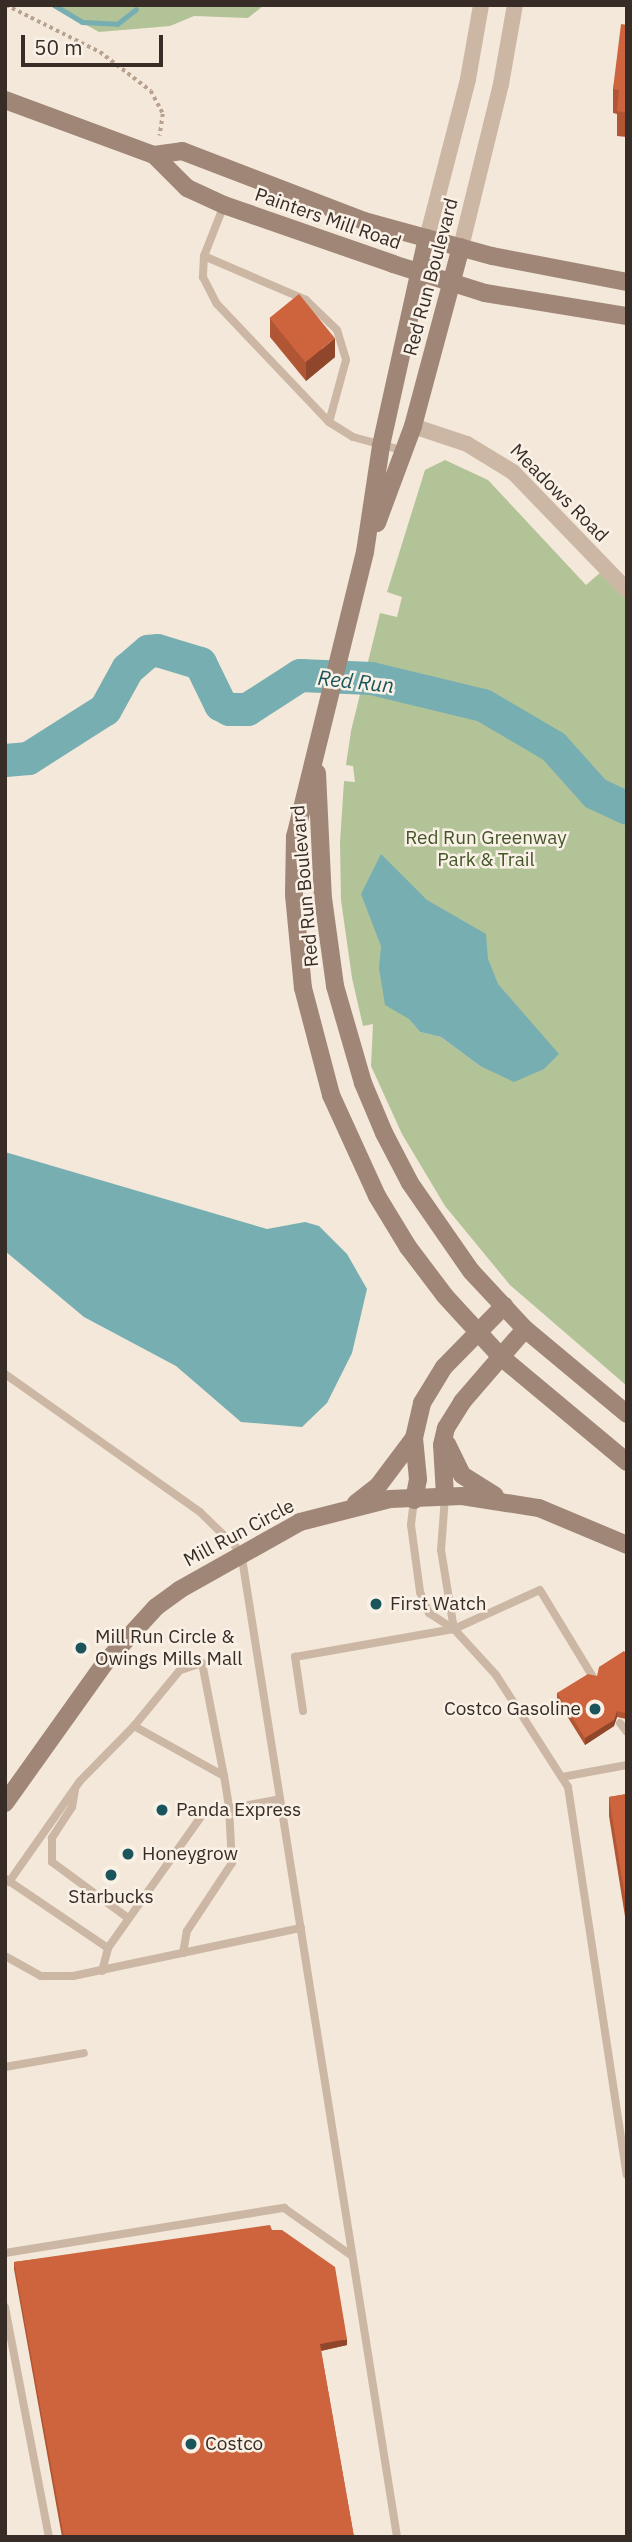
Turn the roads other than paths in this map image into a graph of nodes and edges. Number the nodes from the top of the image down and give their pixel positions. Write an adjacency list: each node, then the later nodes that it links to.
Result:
1 (481, 5): 6 (street, Red Run Boulevard)
2 (515, 5): 7 (street, Red Run Boulevard)
3 (5, 100): 4 (main road, Painters Mill Road)
4 (154, 155): 5 (main road, Painters Mill Road); 6 (main road, Painters Mill Road)
5 (224, 205): 8 (lane); 9 (main road, Painters Mill Road)
6 (427, 238): 7 (main road, Painters Mill Road); 9 (main road, Red Run Boulevard)
7 (461, 247): 10 (main road, Red Run Boulevard); 11 (main road, Painters Mill Road)
8 (204, 256): 13 (lane); 13 (lane)
9 (418, 272): 10 (main road, Painters Mill Road); 15 (main road, Red Run Boulevard)
10 (449, 281): 12 (main road, Painters Mill Road); 14 (main road, Red Run Boulevard)
11 (627, 282)
12 (627, 316)
13 (329, 422): 15 (lane)
14 (413, 426): 16 (main road, Red Run Boulevard); 18 (street, Meadows Road)
15 (381, 446): 16 (lane); 17 (main road, Red Run Boulevard)
16 (405, 451): 17 (main road, Red Run Boulevard)
17 (365, 552): 19 (main road, Red Run Boulevard)
18 (627, 590)
19 (317, 756): 20 (main road, Red Run Boulevard); 22 (main road, Red Run Boulevard)
20 (504, 1306): 21 (main road, Red Run Boulevard); 22 (main road)
21 (525, 1329): 23 (main road); 25 (main road, Red Run Boulevard)
22 (478, 1332): 23 (main road, Red Run Boulevard); 27 (main road)
23 (501, 1357): 26 (main road); 28 (main road, Red Run Boulevard)
24 (5, 1374): 34 (lane)
25 (627, 1414)
26 (446, 1428): 29 (main road); 30 (main road)
27 (414, 1438): 31 (main road); 32 (main road)
28 (627, 1462)
29 (445, 1495): 30 (main road, Mill Run Circle); 31 (main road, Mill Run Circle); 35 (lane)
30 (501, 1499): 33 (main road, Mill Run Circle)
31 (414, 1500): 32 (main road, Mill Run Circle); 35 (lane)
32 (349, 1508): 34 (main road, Mill Run Circle)
33 (627, 1545)
34 (242, 1552): 45 (lane); 46 (main road, Mill Run Circle)
35 (454, 1629): 36 (lane); 37 (lane); 43 (lane)
36 (593, 1677)
37 (303, 1711)
38 (620, 1723): 40 (lane)
39 (134, 1726): 42 (lane); 42 (lane); 44 (lane)
40 (627, 1732)
41 (627, 1765): 43 (lane)
42 (224, 1776): 47 (lane)
43 (562, 1777): 57 (lane)
44 (75, 1787): 48 (lane); 49 (lane)
45 (280, 1799): 47 (lane); 50 (lane)
46 (5, 1803)
47 (229, 1807): 49 (lane); 52 (lane)
48 (7, 1880): 51 (lane)
49 (128, 1918): 51 (lane)
50 (301, 1928): 52 (lane); 59 (lane)
51 (108, 1948): 54 (lane)
52 (183, 1953): 54 (lane)
53 (5, 1956): 54 (lane)
54 (102, 1970)
55 (84, 2053): 56 (lane)
56 (5, 2067)
57 (627, 2175)
58 (5, 2253): 59 (lane)
59 (352, 2256): 62 (lane)
60 (5, 2307): 61 (lane)
61 (49, 2537)
62 (397, 2537)

